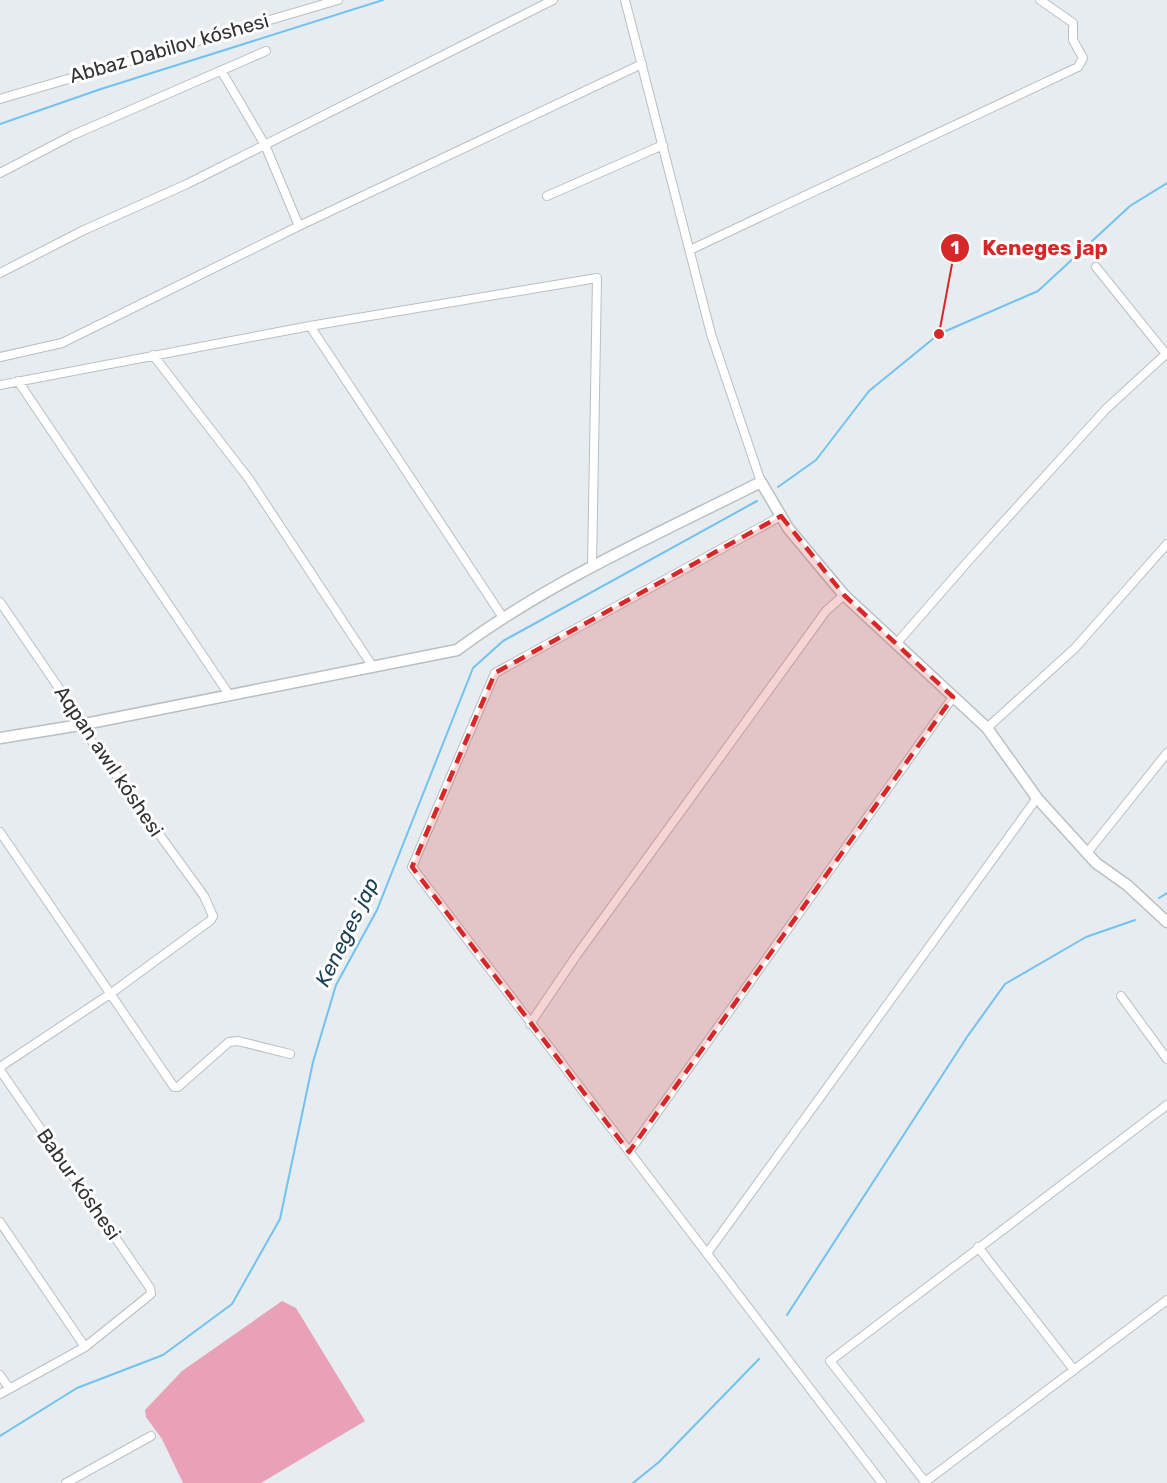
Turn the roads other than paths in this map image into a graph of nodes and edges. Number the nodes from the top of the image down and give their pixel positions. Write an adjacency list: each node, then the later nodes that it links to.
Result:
1 (338, 0): 8 (street, Abbaz Dabilov kóshesi)
2 (553, 0): 9 (street)
3 (625, 0): 6 (street)
4 (1040, 0): 14 (street)
5 (266, 51): 7 (street)
6 (642, 64): 10 (street); 13 (street)
7 (222, 72): 9 (street); 11 (street)
8 (0, 99)
9 (265, 145): 13 (street); 16 (street)
10 (663, 145): 12 (street); 14 (street)
11 (0, 173)
12 (547, 196)
13 (299, 226): 20 (street)
14 (690, 250): 23 (street)
15 (1096, 267): 19 (street)
16 (0, 273)
17 (310, 326): 18 (street); 26 (street); 29 (street)
18 (153, 354): 21 (street); 31 (street)
19 (1167, 354): 30 (street)
20 (0, 357)
21 (18, 381): 22 (street); 32 (street)
22 (0, 385)
23 (761, 482): 24 (street); 26 (street)
24 (781, 516): 27 (street); 44 (street)
25 (1167, 544): 35 (street)
26 (592, 567): 29 (street)
27 (844, 595): 30 (street); 44 (street)
28 (0, 603): 34 (street, Aqpan awıl kóshesi)
29 (502, 616): 31 (street)
30 (896, 644): 33 (street)
31 (373, 667): 32 (street)
32 (230, 696): 34 (street)
33 (953, 698): 35 (street); 49 (street)
34 (80, 725): 36 (street); 42 (street, Aqpan awıl kóshesi)
35 (987, 729): 38 (street)
36 (0, 738)
37 (1167, 753): 40 (street)
38 (1037, 798): 40 (street); 52 (street)
39 (0, 832): 42 (street)
40 (1087, 853): 41 (street)
41 (1167, 922)
42 (110, 994): 45 (street); 47 (street)
43 (1121, 996): 46 (street)
44 (530, 1024): 49 (street)
45 (290, 1054)
46 (1167, 1059)
47 (0, 1068): 54 (street, Babur kóshesi)
48 (1167, 1105): 51 (street)
49 (629, 1152): 52 (street)
50 (0, 1222): 54 (street)
51 (978, 1247): 55 (street); 60 (street)
52 (708, 1252): 62 (street)
53 (1167, 1300): 55 (street)
54 (85, 1347): 57 (street)
55 (1074, 1370): 60 (street)
56 (0, 1375): 57 (street)
57 (9, 1388): 58 (street)
58 (0, 1394)
59 (151, 1436): 61 (street)
60 (926, 1482)
61 (66, 1483)
62 (882, 1483)

